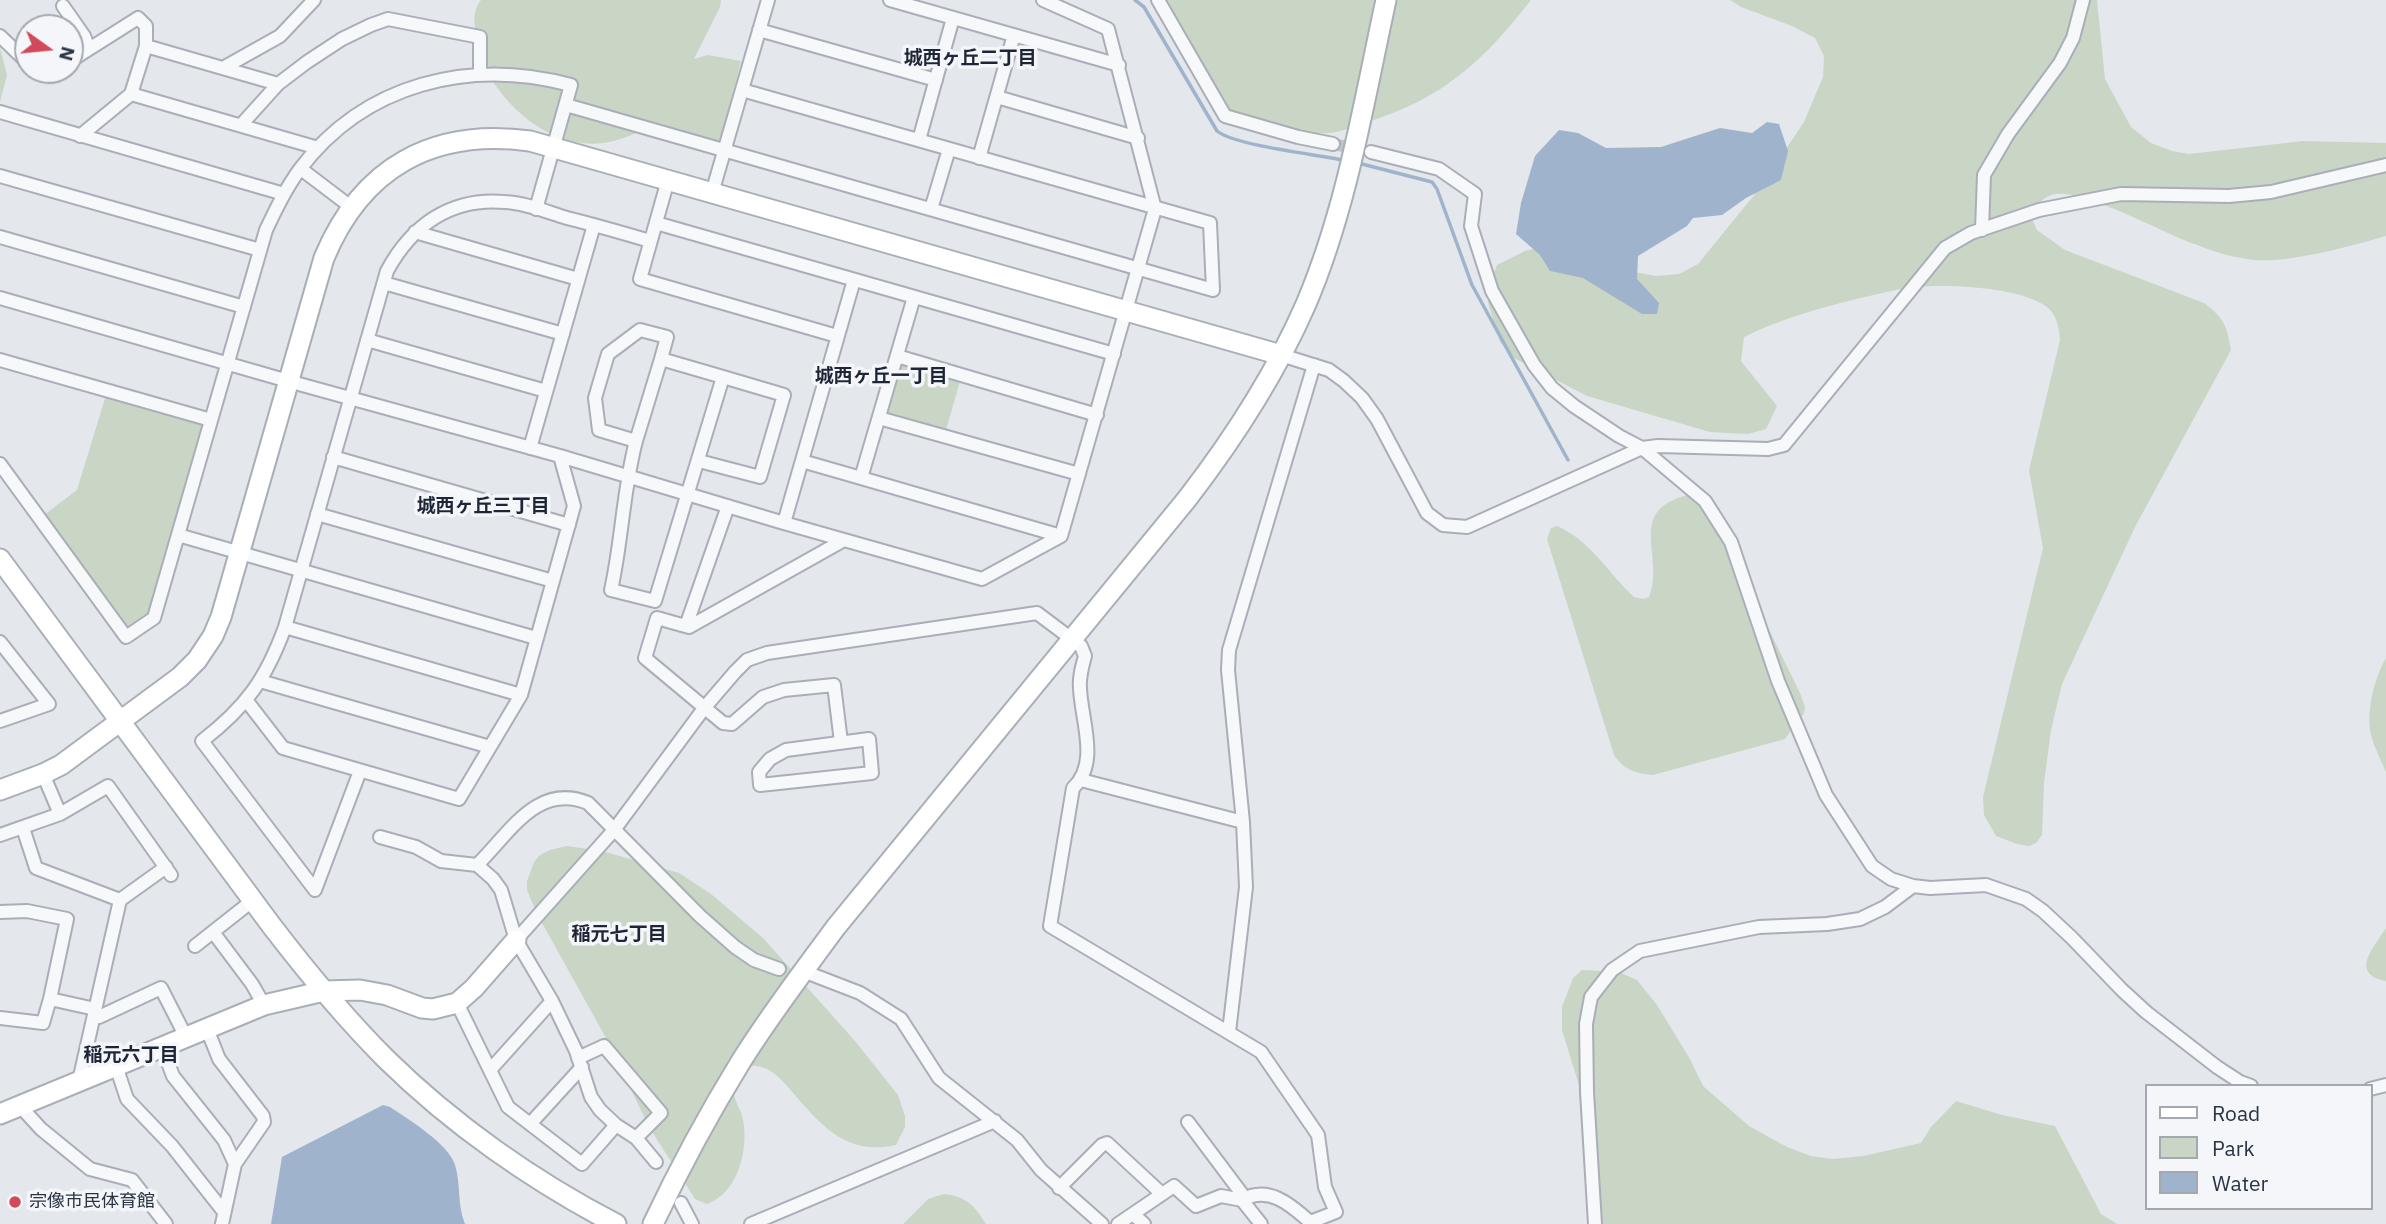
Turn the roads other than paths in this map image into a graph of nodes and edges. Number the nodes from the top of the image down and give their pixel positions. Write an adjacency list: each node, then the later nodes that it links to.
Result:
1 (314, 0): 18 (street)
2 (768, 0): 10 (street)
3 (890, 0): 9 (street)
4 (1043, 0): 17 (street)
5 (1158, 0): 31 (street)
6 (1387, 0): 67 (street)
7 (2083, 0): 50 (street)
8 (63, 6): 14 (street)
9 (953, 18): 11 (street); 20 (street)
10 (759, 30): 20 (street); 22 (street)
11 (1014, 35): 17 (street); 24 (street)
12 (0, 36): 15 (street)
13 (146, 46): 14 (street); 18 (street); 23 (street)
14 (89, 49): 16 (street)
15 (14, 50)
16 (84, 52)
17 (1119, 65): 29 (street)
18 (223, 68): 21 (street)
19 (480, 74): 21 (street); 25 (street); 33 (street)
20 (936, 80): 30 (street)
21 (278, 84): 27 (street)
22 (742, 90): 30 (street); 35 (street)
23 (131, 94): 27 (street); 28 (street)
24 (997, 97): 29 (street); 37 (street)
25 (566, 104): 32 (street); 35 (street)
26 (0, 113): 28 (street)
27 (242, 125): 33 (street)
28 (80, 136): 43 (street)
29 (1138, 138): 47 (street)
30 (919, 140): 34 (street)
31 (1333, 144)
32 (554, 147): 41 (street); 44 (street); 45 (street)
33 (318, 148): 39 (street)
34 (949, 149): 37 (street); 46 (street)
35 (725, 150): 42 (street); 46 (street)
36 (1371, 152): 82 (street)
37 (979, 158): 47 (street)
38 (2386, 165): 50 (street)
39 (300, 169): 43 (street); 44 (street)
40 (0, 176): 54 (street)
41 (668, 180): 42 (street); 48 (street)
42 (712, 193): 62 (street)
43 (284, 194): 54 (street)
44 (351, 207): 74 (street)
45 (536, 209): 49 (street); 51 (street)
46 (931, 209): 55 (street)
47 (1155, 209): 55 (street); 55 (street)
48 (656, 223): 53 (street); 57 (street)
49 (594, 225): 53 (street); 56 (street)
50 (1982, 230): 82 (street)
51 (415, 232): 56 (street); 58 (street)
52 (0, 237): 61 (street)
53 (650, 241): 64 (street)
54 (260, 250): 61 (street)
55 (1138, 269): 62 (street)
56 (579, 279): 63 (street)
57 (854, 280): 59 (street); 64 (street)
58 (384, 283): 63 (street); 65 (street)
59 (914, 297): 66 (street); 68 (street)
60 (0, 298): 71 (street)
61 (244, 307): 71 (street)
62 (1126, 311): 66 (street); 67 (street)
63 (563, 334): 75 (street)
64 (837, 336): 86 (street)
65 (367, 340): 75 (street); 76 (street)
66 (1114, 354): 77 (street)
67 (1281, 355): 72 (street); 106 (street)
68 (897, 356): 77 (street); 78 (street)
69 (661, 359): 73 (street); 80 (street); 80 (street)
70 (0, 360): 79 (street)
71 (228, 364): 74 (street); 79 (street)
72 (1314, 365): 82 (street); 122 (street)
73 (723, 377): 85 (street); 85 (street)
74 (288, 381): 76 (street); 99 (street)
75 (546, 391): 81 (street)
76 (350, 399): 81 (street); 84 (street)
77 (1097, 415): 88 (street)
78 (879, 418): 88 (street); 90 (street)
79 (211, 420): 96 (street)
80 (636, 441): 89 (street)
81 (530, 447): 83 (street)
82 (1642, 448): 128 (street)
83 (560, 456): 89 (street); 95 (street)
84 (333, 457): 93 (street); 95 (street)
85 (699, 461): 91 (street)
86 (802, 461): 90 (street); 94 (street)
87 (0, 464): 96 (street)
88 (1079, 474): 97 (street)
89 (627, 476): 91 (street); 91 (street)
90 (861, 478): 97 (street)
91 (689, 494): 92 (street)
92 (728, 506): 94 (street); 103 (street)
93 (317, 514): 101 (street); 102 (street)
94 (784, 523): 98 (street)
95 (569, 525): 102 (street)
96 (178, 535): 99 (street)
97 (1060, 536): 98 (street)
98 (844, 540): 103 (street)
99 (239, 552): 101 (street); 114 (street)
100 (0, 559): 114 (street)
101 (301, 570): 104 (street); 105 (street)
102 (553, 581): 105 (street)
103 (686, 626): 112 (street)
104 (285, 627): 109 (street); 110 (street)
105 (536, 638): 110 (street)
106 (1073, 639): 112 (street); 119 (street); 136 (street)
107 (0, 642): 108 (street)
108 (6, 660): 113 (street)
109 (260, 681): 111 (street); 116 (street)
110 (521, 695): 116 (street)
111 (246, 700): 117 (street); 117 (street)
112 (705, 707): 115 (street); 124 (street)
113 (0, 721)
114 (120, 722): 118 (street); 130 (street)
115 (841, 742): 115 (street)
116 (489, 747): 117 (street)
117 (360, 771)
118 (43, 774): 120 (street); 121 (street)
119 (1081, 780): 122 (street); 145 (street)
120 (0, 789)
121 (60, 814): 123 (street); 129 (street)
122 (1243, 822): 145 (street)
123 (23, 828): 125 (street); 129 (street)
124 (614, 830): 127 (street); 133 (street); 135 (street)
125 (0, 835)
126 (380, 837): 127 (street)
127 (477, 865): 133 (street)
128 (1913, 886): 152 (street); 178 (street)
129 (120, 900): 142 (street)
130 (252, 901): 132 (street); 137 (street)
131 (0, 912): 138 (street)
132 (213, 932): 134 (street); 141 (street)
133 (516, 940): 139 (street); 140 (street)
134 (195, 946)
135 (779, 969)
136 (803, 971): 155 (street); 171 (street)
137 (324, 991): 140 (street); 141 (street); 170 (street)
138 (50, 999): 142 (street); 143 (street)
139 (552, 1001): 148 (street); 150 (street)
140 (457, 1003): 150 (street)
141 (264, 1005): 144 (street)
142 (95, 1012): 146 (street); 151 (street)
143 (0, 1018)
144 (207, 1030): 146 (street); 161 (street)
145 (1229, 1032): 168 (street)
146 (186, 1037): 147 (street)
147 (162, 1047): 149 (street); 161 (street)
148 (580, 1063): 157 (street); 158 (street); 159 (street)
149 (116, 1066): 151 (street); 167 (street)
150 (490, 1070): 157 (street)
151 (79, 1081): 153 (street)
152 (2246, 1084)
153 (20, 1106): 154 (street); 169 (street)
154 (0, 1114)
155 (995, 1121): 162 (street); 173 (street)
156 (1188, 1122): 164 (street)
157 (530, 1124): 158 (street)
158 (616, 1125): 159 (street)
159 (636, 1138): 160 (street)
160 (656, 1162)
161 (235, 1164): 167 (street)
162 (1059, 1188): 163 (street); 174 (street)
163 (1162, 1194): 164 (street); 166 (street)
164 (1243, 1199): 168 (street); 177 (street)
165 (681, 1203): 172 (street)
166 (1133, 1214): 175 (street); 176 (street)
167 (223, 1218)
168 (1311, 1223)
169 (166, 1224)
170 (616, 1224)
171 (653, 1224)
172 (692, 1224)
173 (751, 1224)
174 (1102, 1224)
175 (1118, 1224)
176 (1144, 1224)
177 (1261, 1224)
178 (1595, 1224)

